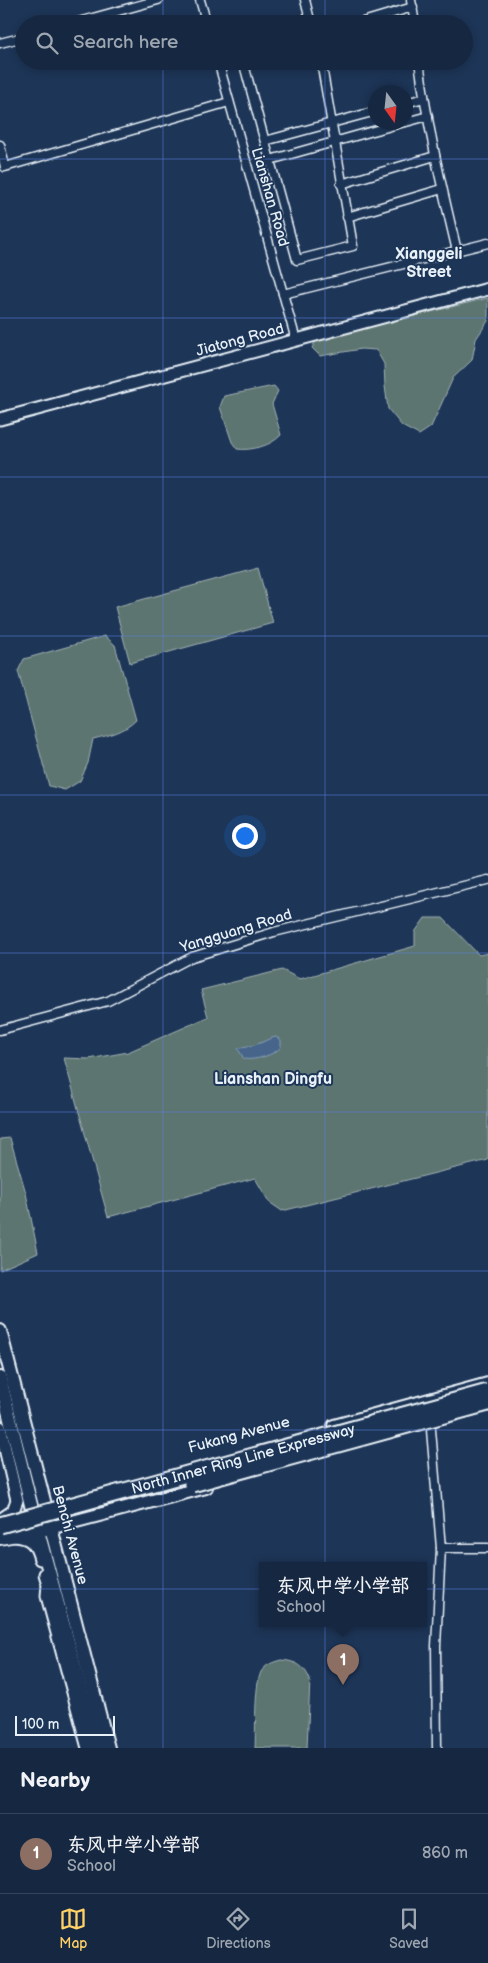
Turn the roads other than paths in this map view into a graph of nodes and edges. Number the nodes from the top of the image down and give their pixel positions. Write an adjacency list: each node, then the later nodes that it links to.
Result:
1 (158, 0): 5 (street)
2 (200, 0): 6 (street)
3 (305, 0): 7 (street)
4 (412, 3): 8 (street)
5 (104, 15)
6 (204, 15)
7 (309, 15)
8 (380, 15)
9 (15, 39): 10 (street)
10 (0, 43)
11 (220, 70): 17 (street, Lianshan Road)
12 (245, 70): 23 (street)
13 (322, 70): 21 (street)
14 (420, 70): 15 (street)
15 (424, 98): 16 (street); 19 (street)
16 (413, 101)
17 (229, 102): 25 (street); 34 (street, Lianshan Road)
18 (368, 113): 21 (street)
19 (428, 116): 20 (street); 26 (street)
20 (413, 120)
21 (331, 123): 23 (street); 24 (street)
22 (377, 130): 24 (street)
23 (265, 141): 27 (street)
24 (334, 142): 27 (street); 28 (street)
25 (0, 145)
26 (435, 156): 28 (street); 29 (street)
27 (270, 160): 30 (street)
28 (341, 184): 30 (street)
29 (442, 189): 30 (street); 32 (street)
30 (347, 217)
31 (488, 243): 32 (street)
32 (457, 251): 34 (street)
33 (488, 289): 35 (street, Jiatong Road)
34 (283, 294): 35 (street, Lianshan Road)
35 (296, 340): 36 (street, Jiatong Road)
36 (0, 419)
37 (488, 880): 38 (street, Yangguang Road)
38 (0, 1030)
39 (0, 1331): 48 (main road, Benchi Avenue)
40 (0, 1378): 49 (main road, Benchi Avenue)
41 (488, 1384): 43 (main road, Fukang Avenue)
42 (488, 1392): 53 (highway, North Inner Ring Line Expressway, bridge)
43 (426, 1401): 46 (street); 48 (main road, Fukang Avenue)
44 (488, 1403): 53 (highway, North Inner Ring Line Expressway, bridge)
45 (488, 1410): 46 (main road)
46 (432, 1425): 51 (main road); 54 (street)
47 (0, 1427): 50 (street)
48 (45, 1506): 49 (main road, Fukang Avenue); 51 (main road, Benchi Avenue)
49 (32, 1509): 50 (main road, Fukang Avenue); 52 (main road, Benchi Avenue)
50 (0, 1520)
51 (51, 1527): 52 (main road); 58 (main road, Benchi Avenue)
52 (38, 1531): 53 (main road); 57 (main road, Benchi Avenue)
53 (3, 1533): 56 (street)
54 (441, 1548): 55 (street); 59 (street)
55 (488, 1548)
56 (88, 1748)
57 (97, 1748)
58 (108, 1748)
59 (438, 1748)

